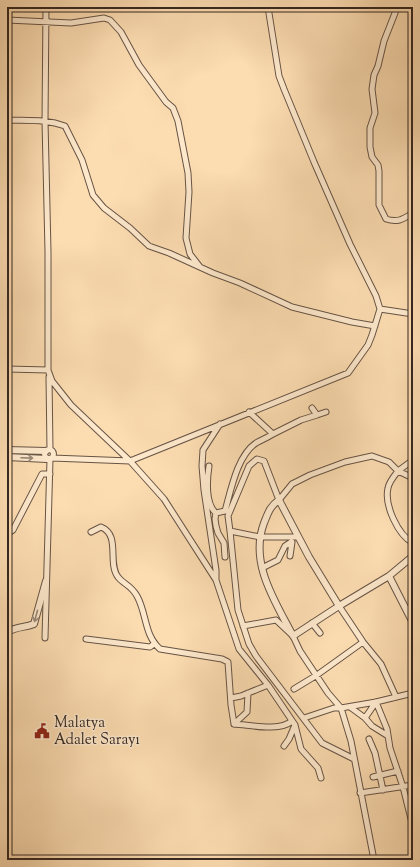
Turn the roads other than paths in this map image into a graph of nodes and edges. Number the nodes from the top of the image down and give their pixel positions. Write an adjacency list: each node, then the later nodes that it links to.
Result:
1 (46, 7): 5 (street)
2 (268, 7): 10 (street)
3 (396, 7): 8 (street)
4 (7, 20): 5 (street)
5 (46, 21): 7 (street); 9 (street)
6 (7, 120): 7 (street)
7 (45, 121): 9 (street); 14 (street)
8 (413, 213)
9 (200, 268): 12 (street)
10 (380, 309): 11 (street); 12 (street)
11 (413, 314)
12 (375, 326): 16 (street)
13 (7, 369): 14 (street)
14 (48, 370): 22 (street); 26 (street)
15 (312, 408): 18 (street)
16 (249, 412): 19 (street); 20 (street)
17 (326, 412): 18 (street)
18 (317, 415): 20 (street)
19 (220, 424): 26 (street); 46 (street)
20 (273, 434): 32 (street)
21 (7, 450): 22 (street)
22 (48, 450): 24 (street); 24 (street)
23 (7, 457): 24 (street, one-way to 24)
24 (50, 458): 26 (street); 29 (street)
25 (413, 460): 28 (street)
26 (130, 461): 46 (street)
27 (209, 466): 32 (street)
28 (398, 471): 30 (street); 31 (street); 39 (street)
29 (50, 474): 35 (street); 45 (street)
30 (413, 478)
31 (278, 500): 33 (street); 36 (street); 37 (street)
32 (216, 513): 42 (street)
33 (230, 531): 36 (street); 50 (street)
34 (91, 532): 57 (street)
35 (7, 534)
36 (260, 537): 37 (street); 43 (street)
37 (297, 537): 38 (street); 47 (street)
38 (291, 542): 40 (street); 43 (street)
39 (413, 543)
40 (290, 556)
41 (413, 556): 44 (street)
42 (225, 557)
43 (262, 568): 53 (street)
44 (389, 576): 47 (street); 49 (street)
45 (46, 580): 51 (street, one-way to 51); 54 (street)
46 (216, 580): 59 (street)
47 (338, 606): 48 (street); 56 (street)
48 (312, 623): 52 (street); 53 (street)
49 (413, 623)
50 (244, 626): 53 (street); 68 (street)
51 (7, 632)
52 (320, 633)
53 (293, 636): 58 (street)
54 (45, 638)
55 (86, 639): 57 (street)
56 (362, 642): 58 (street); 63 (street)
57 (154, 644): 64 (street)
58 (317, 675): 60 (street); 67 (street)
59 (268, 685): 62 (street); 70 (street)
60 (294, 689)
61 (413, 692): 63 (street)
62 (248, 693): 64 (street); 71 (street)
63 (396, 697): 65 (street)
64 (231, 698): 71 (street)
65 (376, 702): 66 (street); 69 (street); 72 (street)
66 (350, 707): 67 (street); 69 (street)
67 (341, 708): 68 (street); 75 (street)
68 (304, 718): 75 (street)
69 (365, 718): 72 (street)
70 (294, 723): 71 (street); 74 (street); 79 (street)
71 (234, 724)
72 (388, 736): 76 (street)
73 (369, 739): 77 (street)
74 (284, 746)
75 (354, 759): 83 (street)
76 (398, 771): 77 (street); 81 (street)
77 (380, 775): 78 (street); 82 (street)
78 (373, 777)
79 (321, 778)
80 (413, 785): 81 (street)
81 (403, 787): 82 (street); 84 (street)
82 (383, 790): 83 (street)
83 (360, 793): 86 (street)
84 (411, 811): 85 (street)
85 (413, 827)
86 (374, 860)

